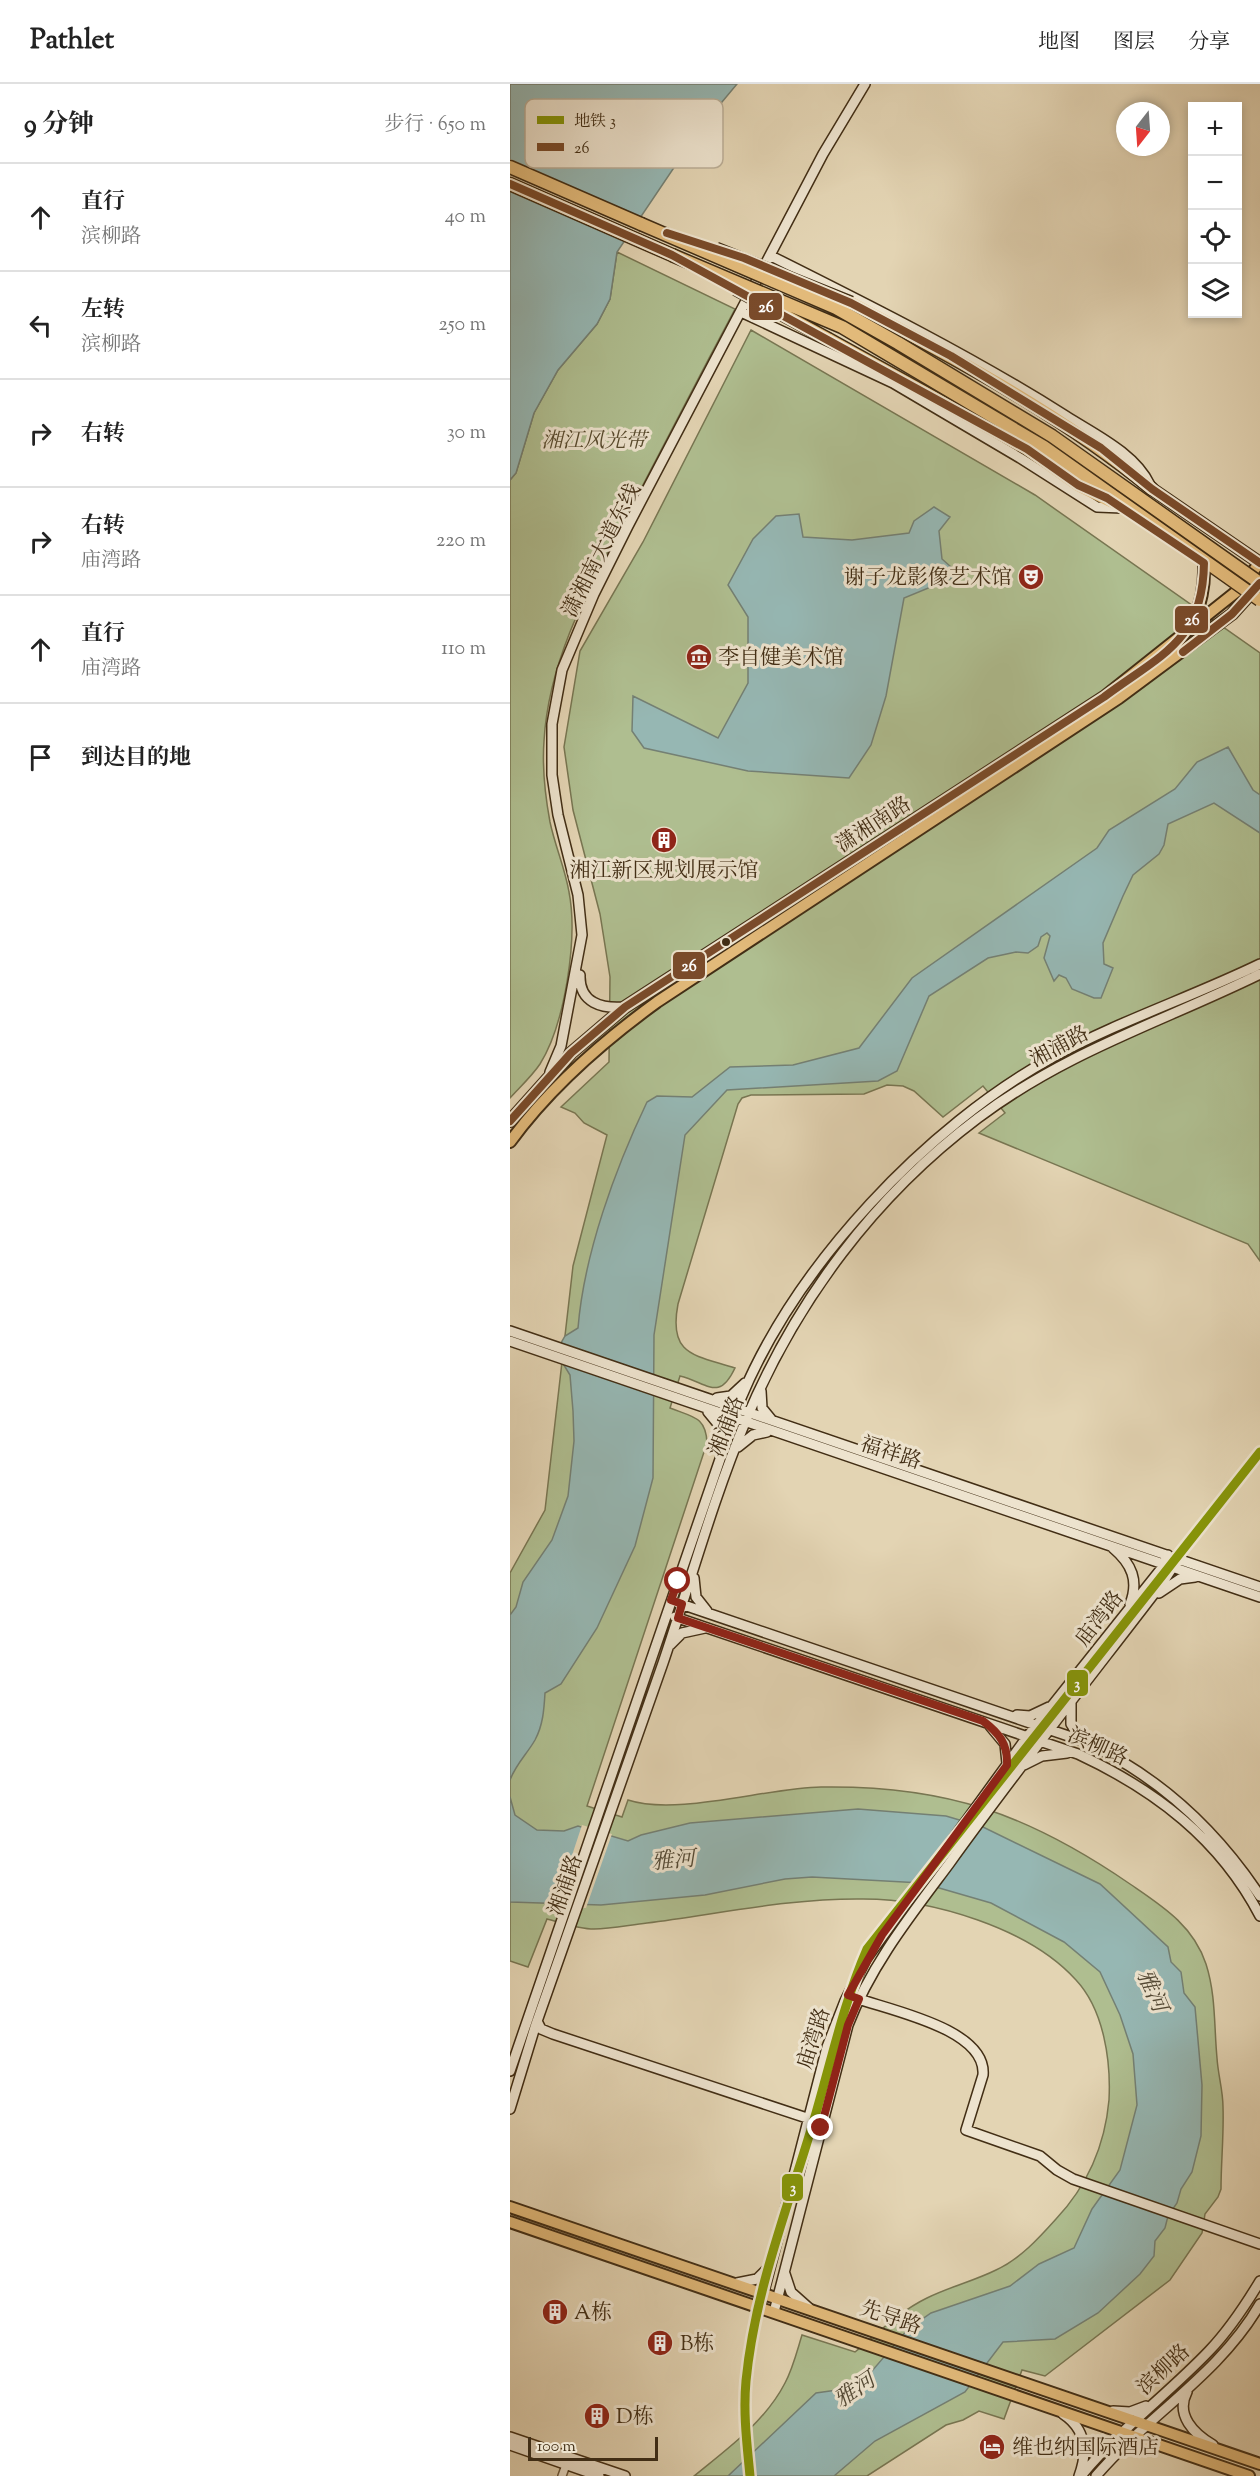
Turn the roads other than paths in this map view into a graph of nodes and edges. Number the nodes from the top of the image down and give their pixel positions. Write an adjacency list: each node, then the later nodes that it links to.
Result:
1 (867, 84): 6 (main road, 潇湘南大道东线)
2 (510, 167): 4 (highway)
3 (510, 184): 5 (highway)
4 (641, 224): 8 (highway, bridge); 12 (highway, bridge)
5 (672, 255): 9 (highway, bridge); 14 (highway, bridge)
6 (772, 256): 7 (main road, 潇湘南大道东线); 8 (main road)
7 (742, 313): 9 (main road); 18 (main road, 潇湘南大道东线); 19 (main road, 潇湘南大道东线)
8 (1152, 489): 11 (main road)
9 (1122, 508): 10 (main road)
10 (1204, 563): 13 (main road); 15 (main road)
11 (1260, 563): 13 (main road, 潇湘南路)
12 (1260, 583): 14 (main road, 潇湘南路)
13 (1241, 588): 14 (main road); 15 (main road, 潇湘南路)
14 (1257, 598): 21 (main road, 潇湘南路)
15 (1190, 629): 18 (main road, 潇湘南路)
16 (1260, 964): 25 (main road, 湘浦路)
17 (1260, 974): 26 (main road, 湘浦路)
18 (625, 1007): 19 (main road, 潇湘南路)
19 (544, 1082): 20 (main road, 潇湘南路)
20 (510, 1121)
21 (510, 1142)
22 (510, 1331): 24 (main road, 福祥路)
23 (510, 1341): 24 (main road, 福祥路)
24 (553, 1350): 27 (main road, 福祥路); 28 (main road, 福祥路)
25 (752, 1373): 27 (main road); 29 (main road, 湘浦路)
26 (762, 1386): 30 (main road, 湘浦路); 33 (main road)
27 (704, 1396): 29 (main road, 福祥路)
28 (696, 1405): 31 (main road, 福祥路); 35 (main road)
29 (738, 1408): 30 (main road, 福祥路); 31 (main road, 湘浦路)
30 (750, 1413): 32 (main road, 湘浦路); 33 (main road, 福祥路)
31 (734, 1419): 32 (main road, 福祥路); 35 (main road, 湘浦路)
32 (745, 1423): 34 (main road, 福祥路); 36 (main road, 湘浦路)
33 (778, 1423): 38 (main road, 福祥路)
34 (775, 1433): 36 (main road); 37 (main road, 福祥路)
35 (723, 1450): 43 (main road, 湘浦路)
36 (734, 1454): 39 (main road, 湘浦路)
37 (1109, 1545): 38 (main road, 福祥路); 48 (main road)
38 (1171, 1561): 40 (main road, 福祥路); 41 (main road, 福祥路); 44 (main road, 庙湾路); 48 (main road, 庙湾路)
39 (695, 1566): 45 (main road, 湘浦路); 47 (main road)
40 (1205, 1579): 42 (main road, 福祥路); 44 (main road)
41 (1260, 1587)
42 (1260, 1597)
43 (671, 1600): 45 (main road, 滨柳路); 46 (main road, 湘浦路)
44 (1150, 1600): 53 (main road, 庙湾路)
45 (682, 1604): 47 (main road, 滨柳路); 49 (main road, 湘浦路)
46 (667, 1614): 49 (main road, 滨柳路); 64 (main road, 湘浦路)
47 (714, 1615): 54 (main road, 滨柳路)
48 (1124, 1616): 52 (main road, 庙湾路)
49 (678, 1618): 50 (main road, 滨柳路); 51 (main road, 湘浦路)
50 (709, 1628): 51 (main road); 55 (main road, 滨柳路)
51 (666, 1652): 64 (main road, 湘浦路)
52 (1061, 1695): 54 (main road); 56 (main road, 庙湾路)
53 (1074, 1698): 57 (main road, 庙湾路); 60 (main road)
54 (1002, 1713): 56 (main road, 滨柳路)
55 (983, 1721): 58 (main road, 滨柳路); 62 (main road)
56 (1037, 1725): 57 (main road, 滨柳路); 58 (main road, 庙湾路)
57 (1049, 1730): 59 (main road, 庙湾路); 60 (main road, 滨柳路)
58 (1027, 1737): 59 (main road, 滨柳路); 62 (main road, 庙湾路)
59 (1040, 1741): 61 (main road, 滨柳路); 63 (main road, 庙湾路)
60 (1088, 1744): 65 (main road, 滨柳路)
61 (1082, 1756): 63 (main road); 67 (main road, 滨柳路)
62 (1007, 1765): 69 (main road, 庙湾路)
63 (1017, 1770): 70 (main road, 庙湾路)
64 (605, 1808): 68 (main road, 湘浦路)
65 (1257, 1888): 66 (main road, 滨柳路)
66 (1260, 1896)
67 (1260, 1916)
68 (564, 1930): 71 (main road, 湘浦路); 73 (main road, 湘浦路)
69 (848, 1993): 70 (main road); 75 (main road, 庙湾路)
70 (860, 1997): 76 (main road, 庙湾路); 79 (main road)
71 (537, 2021): 72 (main road, 湘浦路); 75 (main road)
72 (532, 2040): 74 (main road, 湘浦路); 75 (main road)
73 (510, 2071)
74 (510, 2109)
75 (807, 2121): 76 (main road); 80 (main road, 庙湾路)
76 (822, 2126): 81 (main road, 庙湾路)
77 (510, 2205): 83 (main road, 先导路)
78 (510, 2222): 87 (main road, 先导路)
79 (1260, 2242)
80 (770, 2266): 83 (main road); 84 (main road, 庙湾路)
81 (785, 2271): 85 (main road, 庙湾路); 88 (main road)
82 (1260, 2281): 91 (main road, 滨柳路)
83 (730, 2282): 84 (main road, 先导路)
84 (763, 2293): 85 (main road, 先导路); 87 (main road, 庙湾路)
85 (778, 2298): 88 (main road, 先导路); 89 (main road, 庙湾路)
86 (1260, 2304): 90 (main road, 滨柳路)
87 (760, 2307): 89 (main road, 先导路)
88 (811, 2310): 92 (main road, 先导路)
89 (774, 2312): 93 (main road, 先导路)
90 (1191, 2385): 95 (main road, 滨柳路); 101 (main road)
91 (1156, 2400): 92 (main road); 94 (main road, 滨柳路)
92 (1095, 2407): 94 (main road, 先导路)
93 (1056, 2409): 96 (main road, 先导路); 108 (main road)
94 (1134, 2421): 95 (main road, 先导路); 96 (main road, 滨柳路)
95 (1147, 2425): 97 (main road, 滨柳路); 101 (main road, 先导路)
96 (1122, 2432): 97 (main road, 先导路); 108 (main road, 滨柳路)
97 (1135, 2436): 100 (main road, 先导路); 102 (main road, 滨柳路)
98 (510, 2437): 107 (main road)
99 (510, 2445): 104 (main road)
100 (1167, 2448): 102 (main road); 110 (main road, 先导路)
101 (1223, 2451): 103 (main road, 先导路)
102 (1112, 2457): 109 (main road, 滨柳路)
103 (1260, 2464)
104 (566, 2465): 105 (street); 106 (main road)
105 (562, 2476)
106 (599, 2476)
107 (625, 2476)
108 (1080, 2476)
109 (1096, 2476)
110 (1249, 2476)

